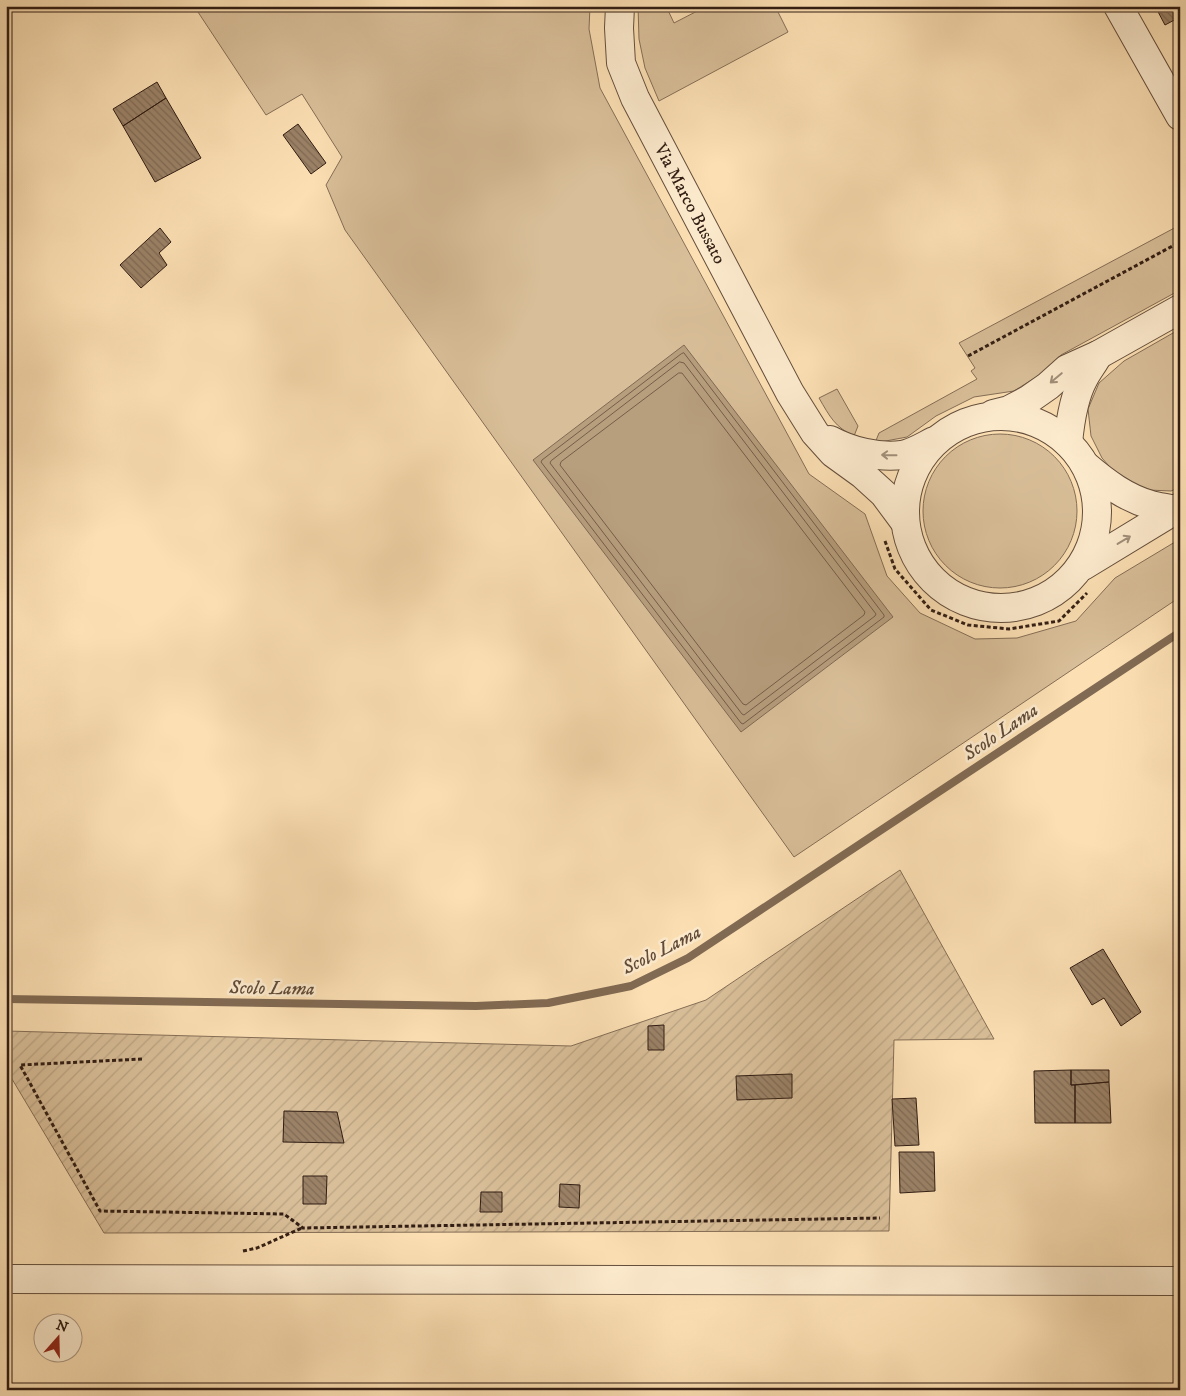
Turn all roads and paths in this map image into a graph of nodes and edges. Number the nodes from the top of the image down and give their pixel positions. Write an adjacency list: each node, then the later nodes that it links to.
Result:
1 (620, 6): 9 (street, Via Marco Bussato)
2 (1118, 6): 3 (street)
3 (1180, 116)
4 (1180, 242): 7 (path)
5 (1180, 310): 6 (street)
6 (1098, 355): 8 (street, one-way to 8); 11 (street)
7 (968, 356)
8 (987, 416): 10 (street); 11 (street)
9 (815, 433): 10 (street, one-way to 9); 14 (street, Via Marco Bussato)
10 (935, 441): 14 (street)
11 (1068, 443): 12 (street)
12 (1086, 466): 13 (street); 15 (street)
13 (1177, 508): 15 (street, one-way to 13)
14 (894, 529): 15 (street); 15 (path)
15 (1087, 577)
16 (142, 1059): 17 (path)
17 (880, 1218)
18 (6, 1279): 19 (street)
19 (1180, 1281)

